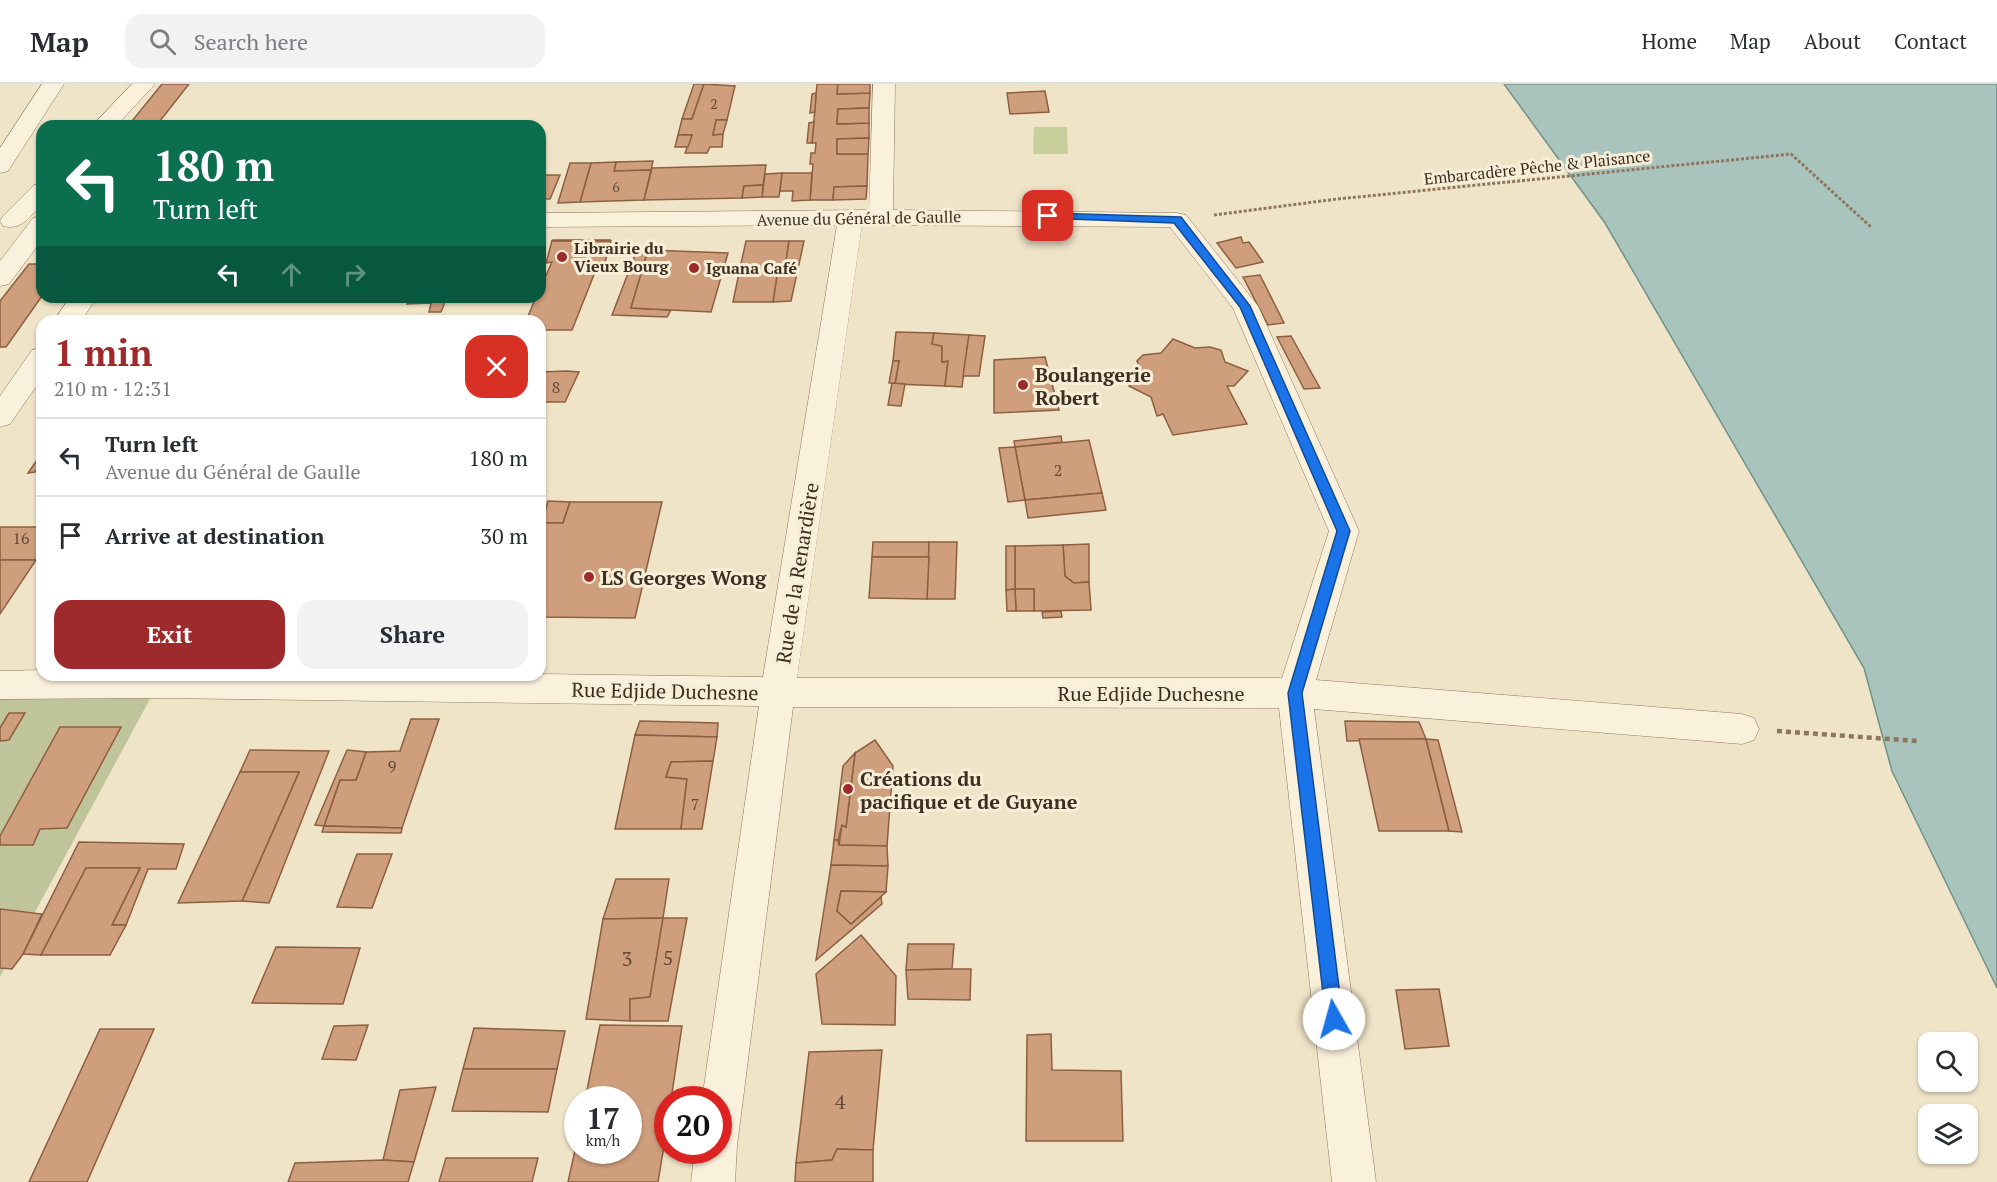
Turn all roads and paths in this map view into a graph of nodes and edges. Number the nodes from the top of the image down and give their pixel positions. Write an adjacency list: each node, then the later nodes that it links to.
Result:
1 (53, 84): 5 (street)
2 (144, 84): 4 (street)
3 (884, 84): 8 (street)
4 (109, 120)
5 (0, 166)
6 (36, 195): 11 (street)
7 (850, 219): 8 (street, Avenue du Général de Gaulle); 9 (street, Avenue du Général de Gaulle); 19 (street, Rue de la Renardière)
8 (881, 219): 10 (street, Avenue du Général de Gaulle)
9 (546, 220)
10 (1177, 220): 13 (path, Embarcadère Pêche & Plaisance); 20 (street)
11 (6, 221): 12 (street)
12 (36, 222)
13 (1871, 228)
14 (36, 230): 15 (street)
15 (0, 278)
16 (36, 366): 17 (street)
17 (0, 417)
18 (0, 685): 19 (street, Rue Edjide Duchesne)
19 (778, 692): 20 (street, Rue Edjide Duchesne); 23 (street, Rue de la Renardière)
20 (1295, 693): 21 (street, Rue Edjide Duchesne); 26 (street)
21 (1742, 729): 22 (path)
22 (1917, 741)
23 (725, 1086)
24 (715, 1164): 25 (street)
25 (713, 1182)
26 (1354, 1182)

